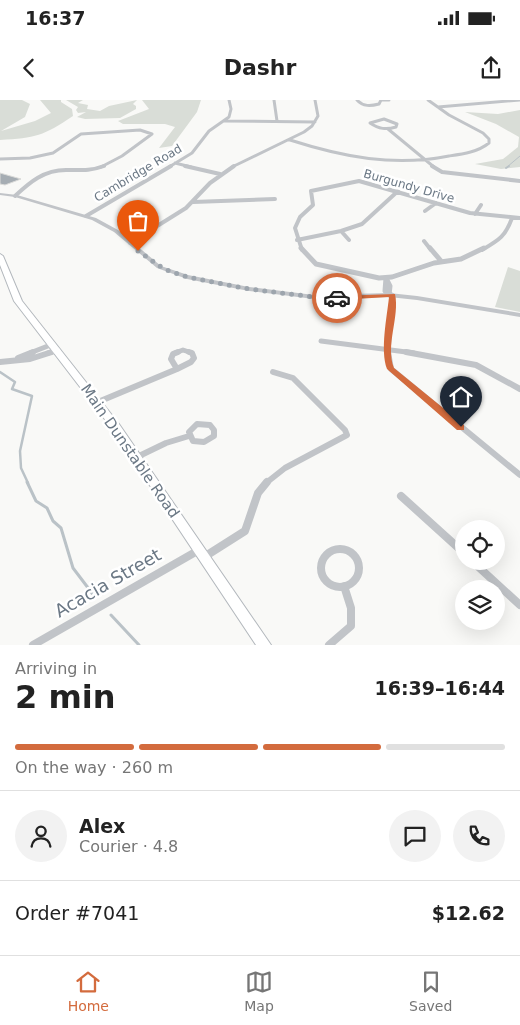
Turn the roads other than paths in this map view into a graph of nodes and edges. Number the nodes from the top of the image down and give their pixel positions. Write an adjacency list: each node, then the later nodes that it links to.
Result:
1 (229, 100): 10 (street)
2 (274, 100): 11 (street)
3 (315, 100): 12 (street)
4 (357, 100): 5 (street)
5 (380, 100): 6 (street)
6 (389, 100)
7 (428, 100): 9 (street)
8 (520, 100): 9 (street)
9 (438, 107): 16 (street)
10 (225, 121): 11 (street); 17 (street, Cambridge Road)
11 (277, 121): 12 (street)
12 (314, 122): 14 (street)
13 (388, 129): 13 (street); 16 (street)
14 (290, 140): 16 (street); 18 (street)
15 (0, 160): 22 (street)
16 (425, 161): 19 (street)
17 (175, 163): 18 (street); 29 (street, Cambridge Road)
18 (220, 174): 24 (street)
19 (520, 181)
20 (398, 191): 25 (street, Burgundy Drive); 32 (street); 33 (street, Burgundy Drive)
21 (0, 194): 22 (street)
22 (15, 196): 29 (street)
23 (275, 199): 24 (street)
24 (193, 202): 36 (street)
25 (436, 203): 27 (street); 28 (street, Burgundy Drive)
26 (481, 205): 28 (street)
27 (425, 211)
28 (475, 214): 30 (street, Burgundy Drive)
29 (86, 216): 36 (street)
30 (512, 218): 31 (street, Burgundy Drive); 38 (street)
31 (520, 218)
32 (341, 231): 33 (street); 34 (street)
33 (298, 240): 39 (street)
34 (349, 240)
35 (424, 241): 38 (street)
36 (130, 243): 40 (street)
37 (0, 256): 43 (main road, Main Dunstable Road)
38 (440, 261): 39 (street)
39 (386, 278): 40 (street)
40 (391, 295): 41 (street); 44 (street)
41 (520, 315)
42 (321, 340): 44 (street)
43 (55, 347): 45 (street); 49 (main road, Main Dunstable Road)
44 (388, 349): 48 (street); 52 (street)
45 (0, 362)
46 (177, 369): 49 (street)
47 (273, 372): 55 (street, Acacia Street)
48 (520, 389)
49 (98, 402): 51 (main road, Main Dunstable Road)
50 (189, 436): 51 (street)
51 (136, 457): 55 (main road, Main Dunstable Road)
52 (519, 473)
53 (401, 496): 54 (street)
54 (455, 545)
55 (201, 553): 59 (street, Acacia Street); 60 (main road, Main Dunstable Road)
56 (482, 570): 58 (street)
57 (344, 586): 57 (street); 61 (street)
58 (520, 605)
59 (33, 645)
60 (264, 645)
61 (329, 645)

